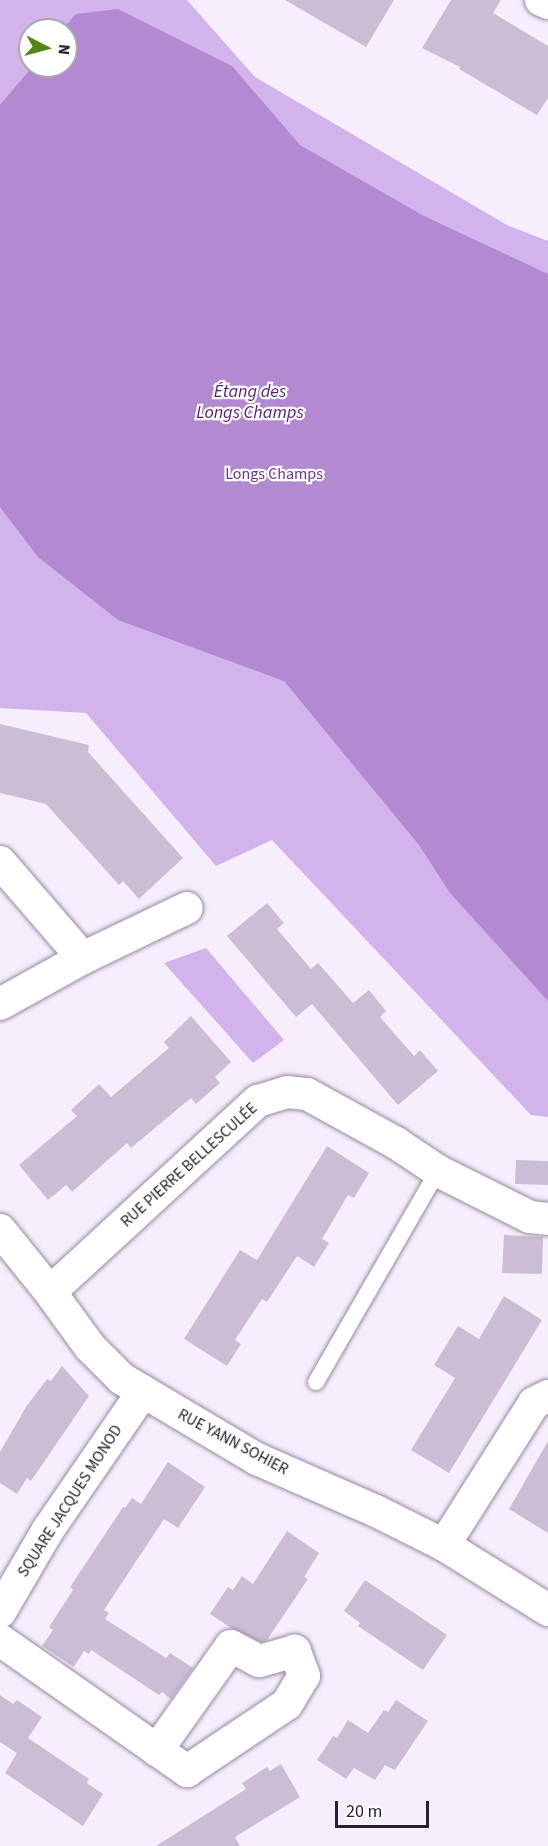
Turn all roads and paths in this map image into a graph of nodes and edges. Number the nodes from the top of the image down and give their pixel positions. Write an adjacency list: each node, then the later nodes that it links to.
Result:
1 (542, 0): 2 (street)
2 (548, 3)
3 (0, 862): 5 (street)
4 (187, 908): 5 (street)
5 (83, 958): 6 (street)
6 (0, 1004)
7 (438, 1171): 8 (street, RUE PIERRE BELLESCULÉE); 10 (street, RUE PIERRE BELLESCULÉE); 11 (lane)
8 (548, 1219)
9 (0, 1230): 10 (street, RUE YANN SOHIER)
10 (50, 1292): 12 (street, RUE YANN SOHIER)
11 (316, 1382)
12 (143, 1392): 14 (street, RUE YANN SOHIER); 16 (street, SQUARE JACQUES MONOD)
13 (548, 1396): 14 (street)
14 (444, 1545): 15 (street, RUE YANN SOHIER)
15 (548, 1610)
16 (0, 1612)
17 (0, 1640): 18 (street)
18 (157, 1750): 18 (street)

